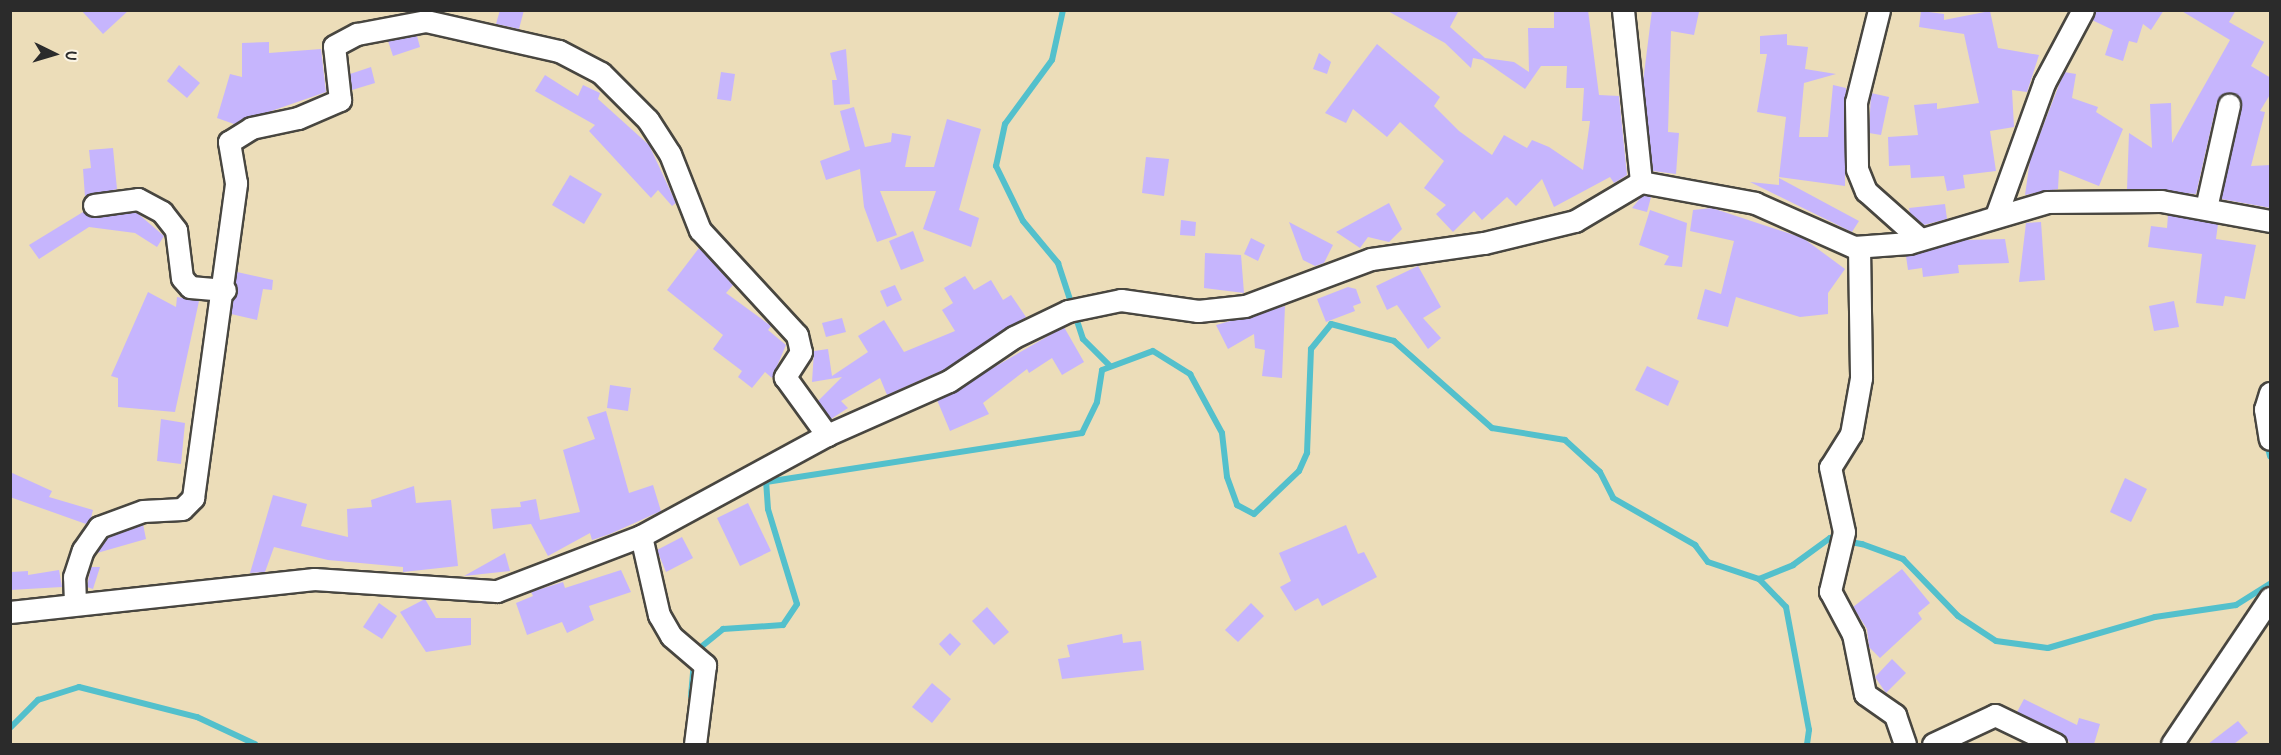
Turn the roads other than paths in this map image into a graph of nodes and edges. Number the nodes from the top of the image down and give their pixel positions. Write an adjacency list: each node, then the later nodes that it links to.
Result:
1 (1623, 10): 5 (street)
2 (1879, 10): 10 (street)
3 (2083, 10): 8 (street)
4 (2229, 105): 7 (street)
5 (1641, 182): 11 (street); 14 (street)
6 (94, 205): 12 (street)
7 (2206, 208): 8 (street); 9 (street)
8 (1997, 213): 10 (street)
9 (2271, 221)
10 (1920, 239): 11 (street)
11 (1859, 247): 21 (street)
12 (225, 290): 14 (street); 18 (street)
13 (2271, 393): 15 (street)
14 (827, 435): 16 (street)
15 (2271, 440)
16 (641, 536): 18 (street); 20 (street)
17 (2271, 598): 24 (street)
18 (75, 603): 19 (street)
19 (10, 612)
20 (695, 744)
21 (1905, 744)
22 (1933, 744): 23 (street)
23 (2055, 744)
24 (2172, 744)

